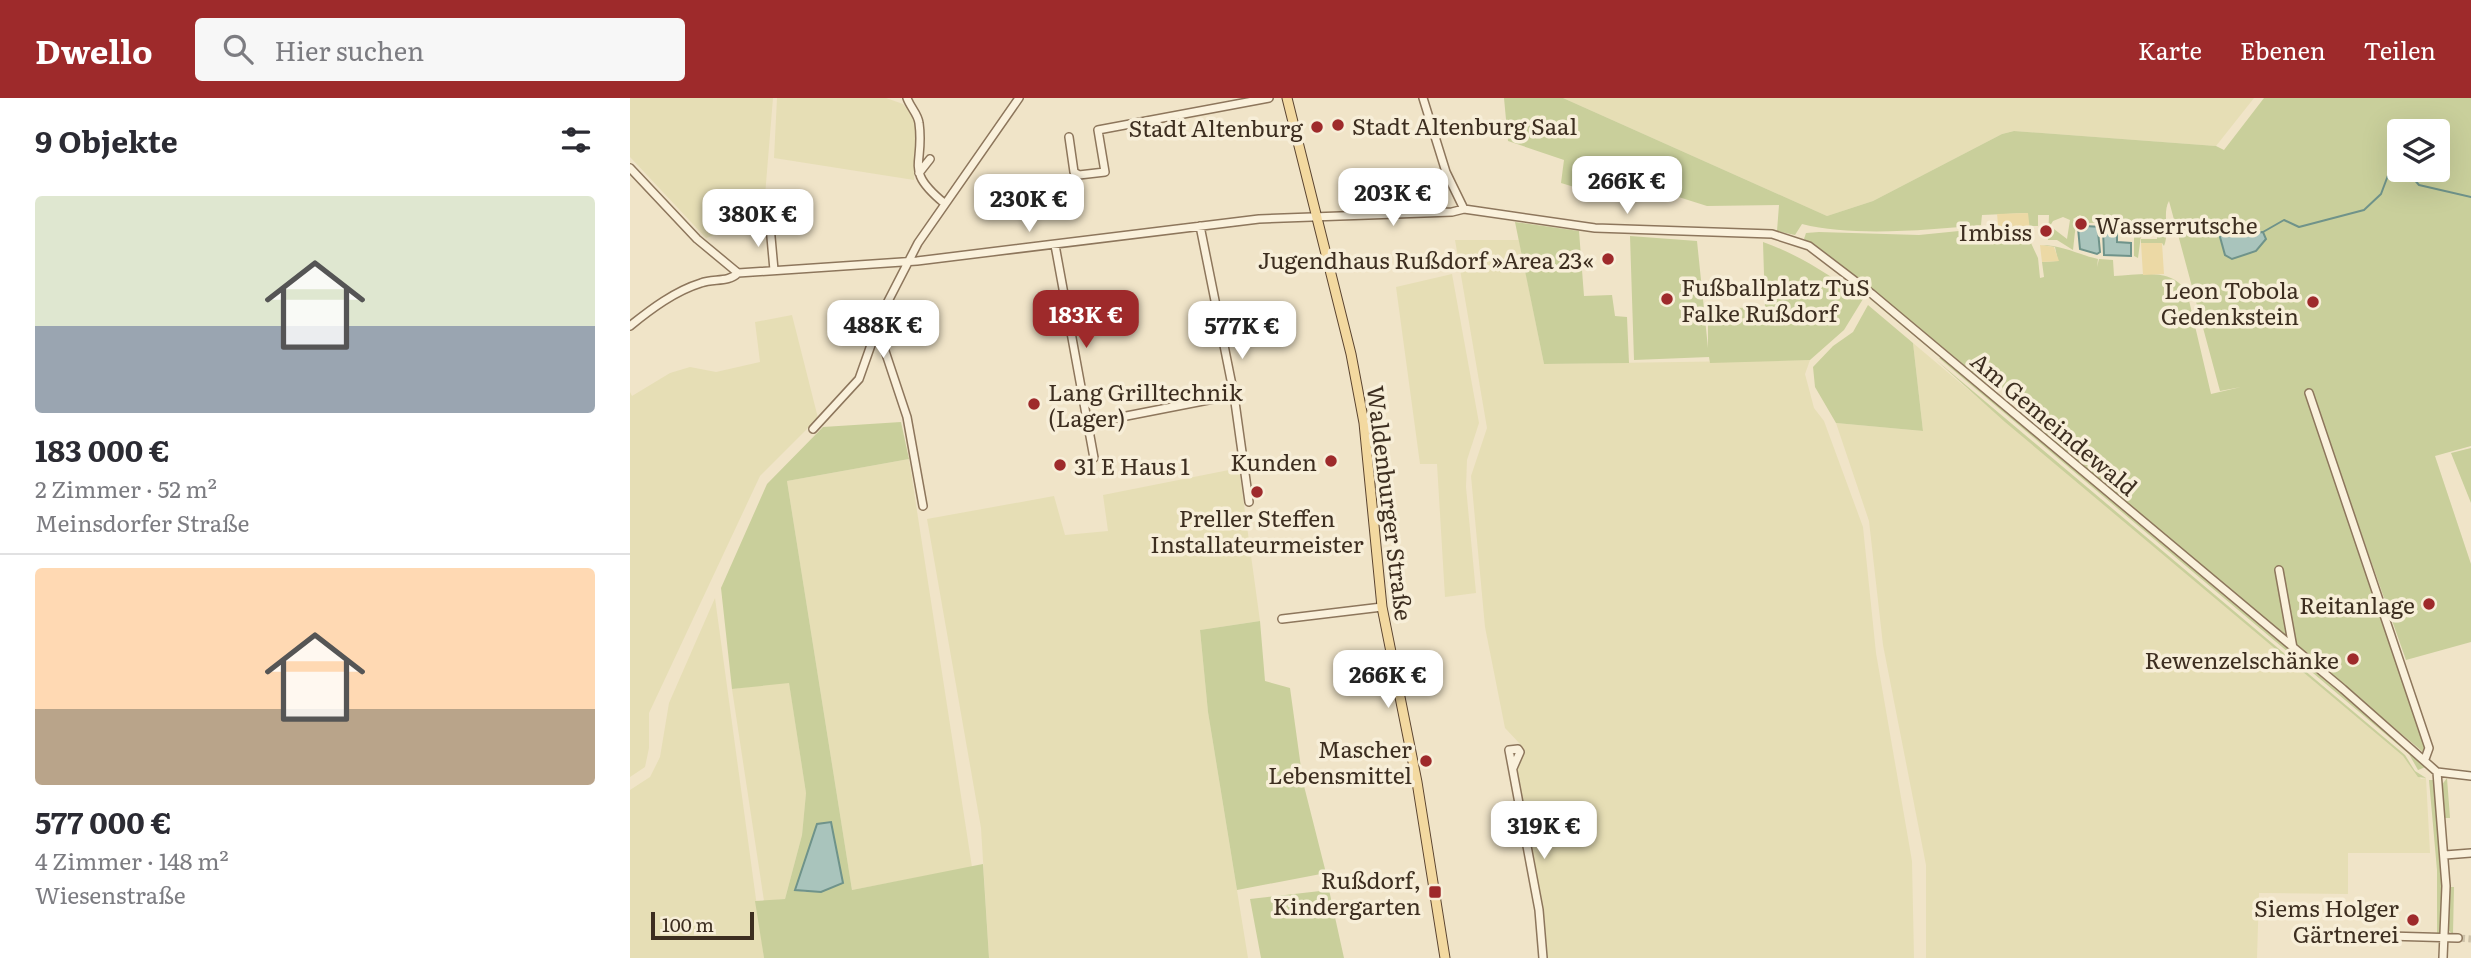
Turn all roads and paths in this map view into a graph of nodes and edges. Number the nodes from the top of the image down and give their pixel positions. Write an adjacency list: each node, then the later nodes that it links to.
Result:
1 (908, 98): 9 (street)
2 (1019, 98): 10 (street)
3 (1269, 98): 6 (street)
4 (1287, 98): 12 (main road, Waldenburger Straße)
5 (1423, 98): 11 (street)
6 (1069, 137)
7 (930, 159): 9 (street)
8 (630, 168): 18 (street)
9 (919, 173): 10 (street)
10 (944, 203): 16 (street)
11 (1464, 209): 12 (street, Am Gemeindewald); 33 (street, Am Gemeindewald)
12 (1318, 217): 14 (street, Am Gemeindewald); 31 (main road, Waldenburger Straße)
13 (770, 226): 17 (street)
14 (1200, 226): 15 (street, Am Gemeindewald); 24 (street)
15 (1055, 245): 16 (street, Am Gemeindewald); 20 (street)
16 (909, 260): 17 (street, Am Gemeindewald); 22 (street)
17 (774, 270): 18 (street, Am Gemeindewald)
18 (738, 273): 21 (street, Am Gemeindewald)
19 (1122, 311): 20 (street)
20 (1065, 317): 27 (street)
21 (630, 326)
22 (878, 329): 26 (street); 29 (street)
23 (2308, 393): 34 (street)
24 (1234, 395): 25 (street); 28 (street)
25 (1111, 419)
26 (813, 429)
27 (1094, 458)
28 (1249, 502)
29 (923, 506)
30 (2279, 569): 33 (street)
31 (1382, 607): 32 (street); 43 (main road, Waldenburger Straße)
32 (1282, 619)
33 (2293, 649): 34 (street, Am Gemeindewald)
34 (2425, 759): 36 (street, Am Gemeindewald)
35 (1513, 768): 44 (street)
36 (2437, 772): 37 (street); 39 (street)
37 (2471, 776)
38 (2471, 853): 39 (street)
39 (2445, 855): 41 (street)
40 (2353, 935): 41 (street)
41 (2444, 938): 42 (street); 45 (street)
42 (2458, 938)
43 (1445, 958)
44 (1543, 958)
45 (2442, 958)

